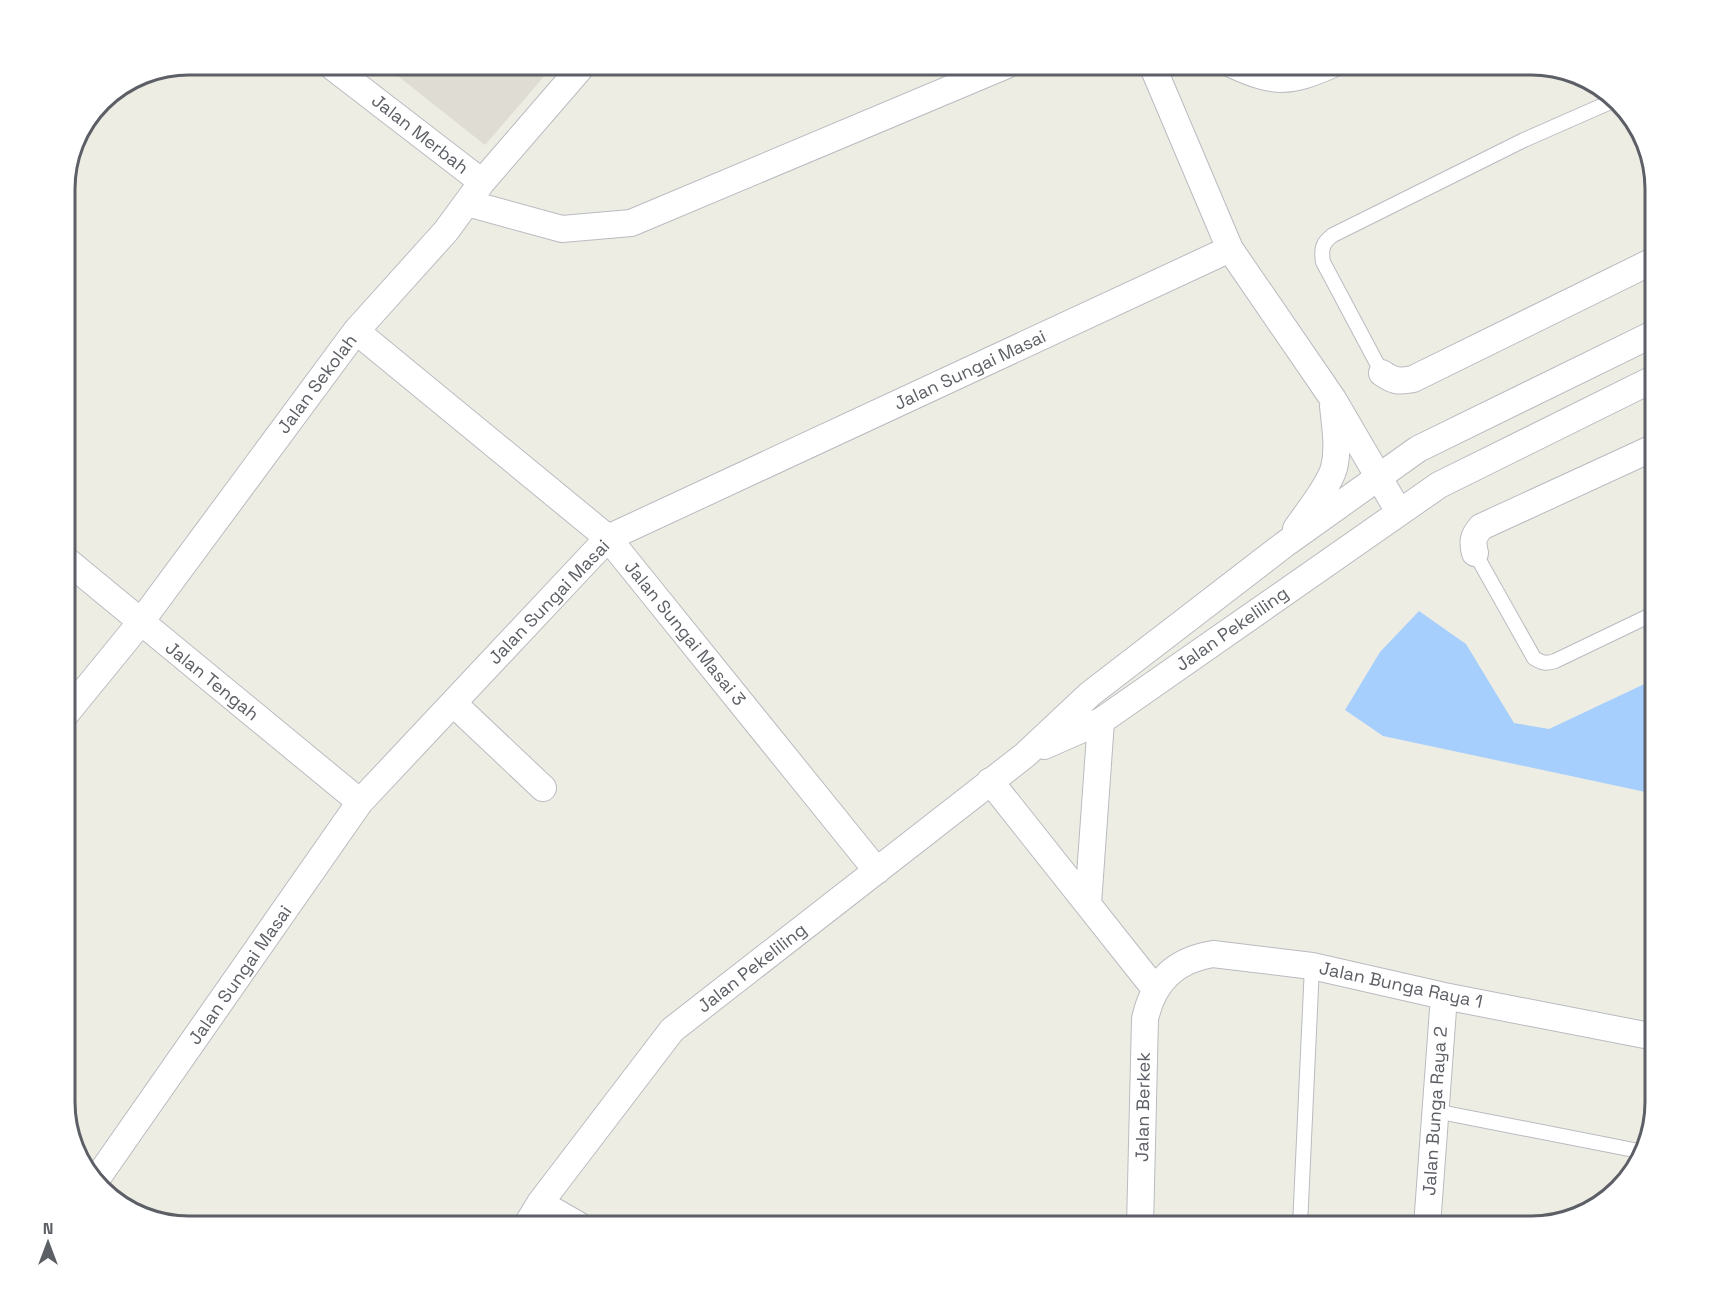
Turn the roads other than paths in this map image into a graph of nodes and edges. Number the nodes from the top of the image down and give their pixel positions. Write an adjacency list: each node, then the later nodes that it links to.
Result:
1 (344, 75): 8 (street, Jalan Merbah)
2 (573, 75): 8 (street, Jalan Sekolah)
3 (981, 75): 9 (street)
4 (1157, 75): 10 (street)
5 (1255, 75): 6 (street)
6 (1307, 75)
7 (1606, 104): 14 (lane)
8 (482, 182): 9 (street, Jalan Sekolah)
9 (467, 203): 12 (street, Jalan Sekolah)
10 (1230, 249): 16 (street); 20 (street, Jalan Sungai Masai)
11 (1645, 265): 14 (street)
12 (356, 331): 20 (street, Jalan Sungai Masai 3); 25 (street, Jalan Sekolah)
13 (1645, 338): 18 (street, Jalan Pekeliling)
14 (1382, 373)
15 (1645, 383): 19 (street, Jalan Pekeliling)
16 (1333, 399): 18 (street); 21 (street)
17 (1645, 452): 22 (street)
18 (1380, 477): 19 (street); 21 (street, Jalan Pekeliling)
19 (1399, 512): 28 (street, Jalan Pekeliling)
20 (608, 538): 27 (street, Jalan Sungai Masai); 33 (street, Jalan Sungai Masai 3)
21 (1285, 544): 29 (street, Jalan Pekeliling)
22 (1475, 553): 24 (lane)
23 (75, 568): 25 (street, Jalan Tengah)
24 (1645, 618)
25 (140, 623): 26 (street, Jalan Sekolah); 32 (street, Jalan Tengah)
26 (75, 703)
27 (453, 703): 31 (street); 32 (street, Jalan Sungai Masai)
28 (1101, 721): 29 (street, Jalan Pekeliling); 34 (street)
29 (1025, 755): 30 (street, Jalan Pekeliling)
30 (990, 781): 33 (street, Jalan Pekeliling); 34 (street)
31 (543, 788)
32 (360, 802): 41 (street, Jalan Sungai Masai)
33 (877, 871): 42 (street, Jalan Pekeliling)
34 (1088, 904): 36 (street)
35 (1312, 966): 36 (street, Jalan Bunga Raya 1); 37 (street, Jalan Bunga Raya 1); 46 (lane)
36 (1155, 989): 45 (street, Jalan Berkek)
37 (1444, 996): 38 (street, Jalan Bunga Raya 1); 39 (street, Jalan Bunga Raya 2)
38 (1645, 1035)
39 (1435, 1111): 40 (lane); 47 (street, Jalan Bunga Raya 2)
40 (1634, 1150)
41 (100, 1174)
42 (540, 1203): 43 (street, Jalan Pekeliling); 44 (street)
43 (532, 1216)
44 (562, 1216)
45 (1140, 1216)
46 (1301, 1216)
47 (1428, 1216)

